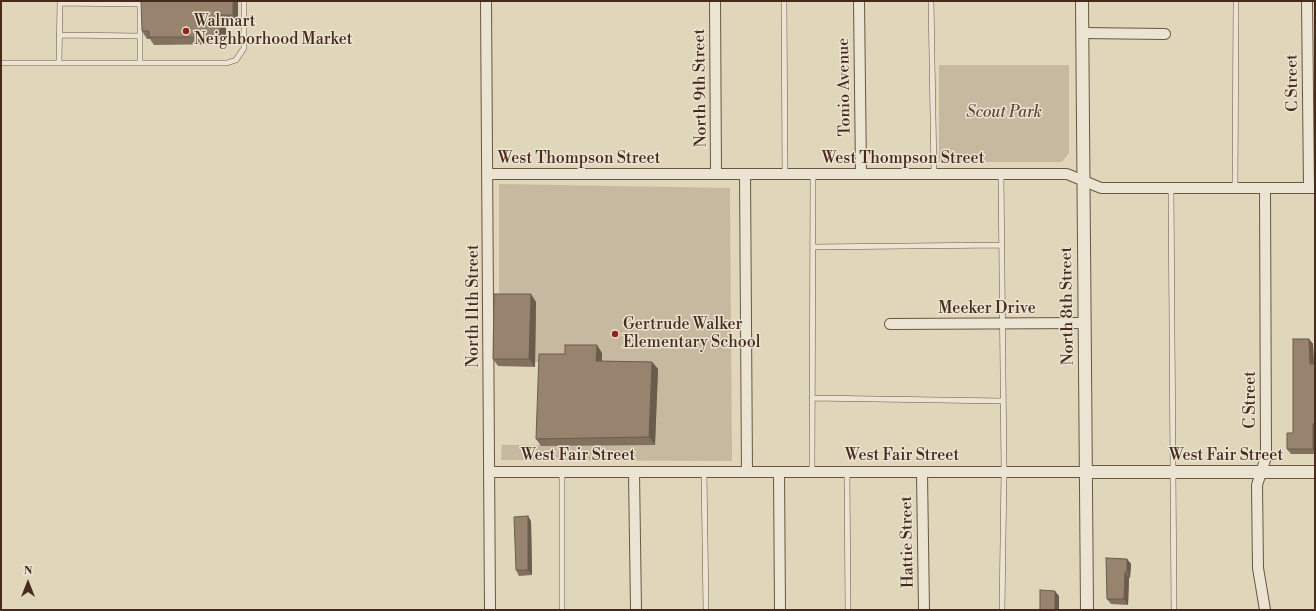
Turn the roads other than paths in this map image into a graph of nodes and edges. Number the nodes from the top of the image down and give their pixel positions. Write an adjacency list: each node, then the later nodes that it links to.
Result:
1 (244, 1): 18 (lane)
2 (486, 1): 20 (street, North 11th Street)
3 (715, 1): 21 (street, North 9th Street)
4 (784, 1): 23 (lane)
5 (859, 1): 19 (street, Tonio Avenue)
6 (931, 1): 25 (lane)
7 (1082, 1): 12 (street, North 8th Street)
8 (1236, 1): 29 (lane)
9 (1307, 1): 31 (street, C Street)
10 (60, 2): 11 (lane); 14 (lane)
11 (140, 2): 15 (lane)
12 (1082, 33): 13 (street); 27 (street, North 8th Street)
13 (1165, 34)
14 (59, 35): 15 (lane); 17 (lane)
15 (140, 36): 18 (lane)
16 (1, 63): 17 (lane)
17 (59, 63): 18 (lane)
18 (140, 63)
19 (861, 173): 24 (street, West Thompson Street); 25 (street, West Thompson Street)
20 (488, 174): 21 (street, West Thompson Street); 39 (street, North 11th Street)
21 (716, 174): 22 (street, West Thompson Street)
22 (745, 174): 23 (street, West Thompson Street); 43 (street)
23 (785, 174): 24 (street, West Thompson Street)
24 (813, 174): 33 (lane)
25 (934, 174): 26 (street, West Thompson Street)
26 (1001, 174): 27 (street, West Thompson Street); 32 (lane)
27 (1082, 181): 28 (street, West Thompson Street); 35 (street, North 8th Street)
28 (1170, 188): 29 (street, West Thompson Street); 49 (lane)
29 (1235, 188): 30 (street, West Thompson Street)
30 (1265, 188): 31 (street, West Thompson Street); 50 (street, C Street)
31 (1312, 188)
32 (1001, 245): 33 (lane); 34 (lane)
33 (813, 247): 37 (lane)
34 (1002, 323): 35 (street, Meeker Drive); 36 (street, Meeker Drive); 38 (lane)
35 (1084, 323): 48 (street, North 8th Street)
36 (890, 324)
37 (812, 398): 38 (lane); 45 (lane)
38 (1002, 401): 47 (lane)
39 (490, 472): 40 (street, West Fair Street); 53 (street, North 11th Street)
40 (562, 472): 41 (street, West Fair Street); 54 (lane)
41 (634, 472): 42 (street, West Fair Street); 55 (street)
42 (704, 472): 43 (street, West Fair Street); 56 (lane)
43 (747, 472): 44 (street, West Fair Street)
44 (778, 472): 45 (street, West Fair Street); 57 (street)
45 (812, 472): 46 (street, West Fair Street)
46 (847, 472): 52 (street, West Fair Street); 58 (lane)
47 (1004, 472): 48 (street, West Fair Street); 52 (street, West Fair Street); 60 (lane)
48 (1086, 472): 49 (street, West Fair Street); 61 (street, North 8th Street)
49 (1173, 472): 50 (street, West Fair Street); 62 (lane)
50 (1261, 472): 51 (street, West Fair Street); 63 (street, C Street)
51 (1315, 472)
52 (922, 473): 59 (street, Hattie Street)
53 (490, 610)
54 (562, 610)
55 (636, 610)
56 (706, 610)
57 (780, 610)
58 (848, 610)
59 (924, 610)
60 (1002, 610)
61 (1086, 610)
62 (1174, 610)
63 (1265, 610)

